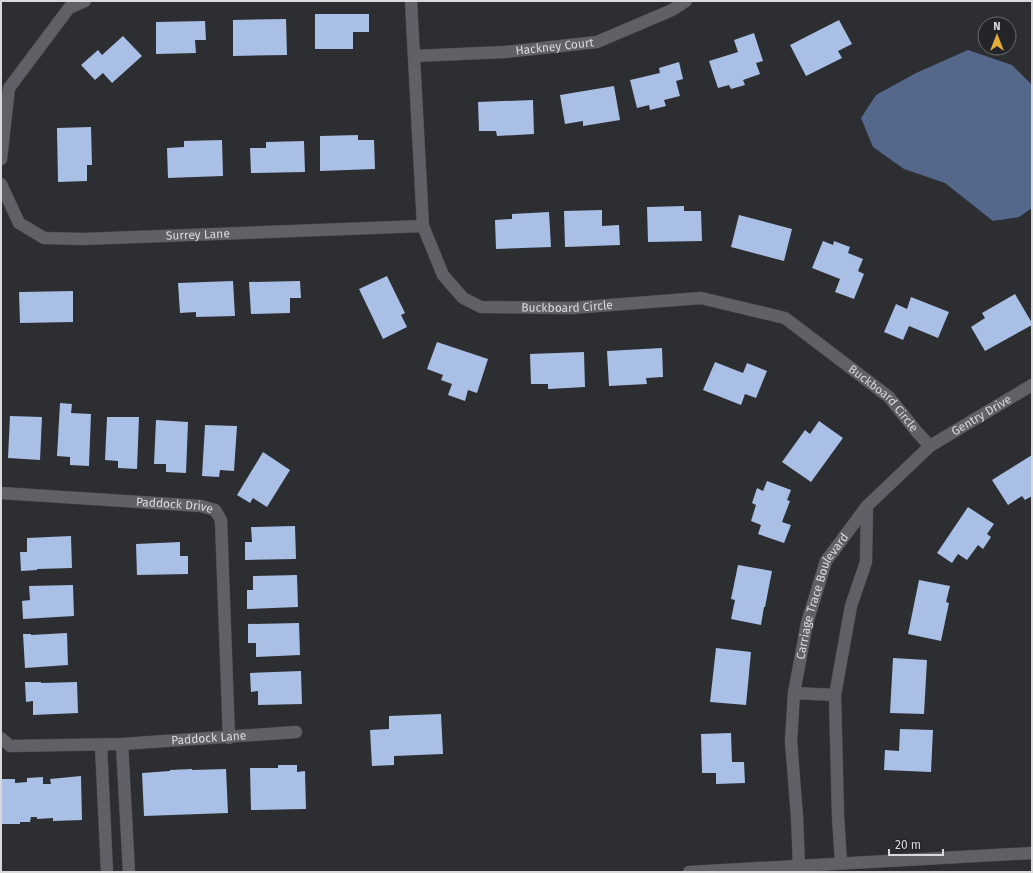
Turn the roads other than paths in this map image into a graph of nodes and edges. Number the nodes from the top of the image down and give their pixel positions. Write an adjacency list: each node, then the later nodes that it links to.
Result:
1 (85, 1): 5 (street)
2 (411, 1): 4 (street, Buckboard Circle)
3 (686, 1): 4 (street, Hackney Court)
4 (414, 56): 7 (street, Buckboard Circle)
5 (1, 159)
6 (1, 184): 7 (street, Surrey Lane)
7 (422, 226): 9 (street, Buckboard Circle)
8 (1032, 385): 9 (street, Gentry Drive)
9 (930, 446): 11 (street, Carriage Trace Boulevard)
10 (1, 493): 16 (street, Paddock Drive)
11 (867, 506): 12 (street, Carriage Trace Boulevard); 13 (street, Carriage Trace Boulevard)
12 (794, 693): 13 (street); 21 (street, Carriage Trace Boulevard)
13 (835, 695): 20 (street, Carriage Trace Boulevard)
14 (296, 732): 16 (street, Paddock Lane)
15 (1, 738): 18 (street, Paddock Lane)
16 (229, 738): 17 (street, Paddock Lane)
17 (122, 744): 18 (street, Paddock Lane); 23 (street)
18 (101, 745): 22 (street)
19 (1032, 853): 20 (street)
20 (841, 864): 21 (street)
21 (799, 866): 24 (street)
22 (107, 872)
23 (129, 872)
24 (689, 872)

